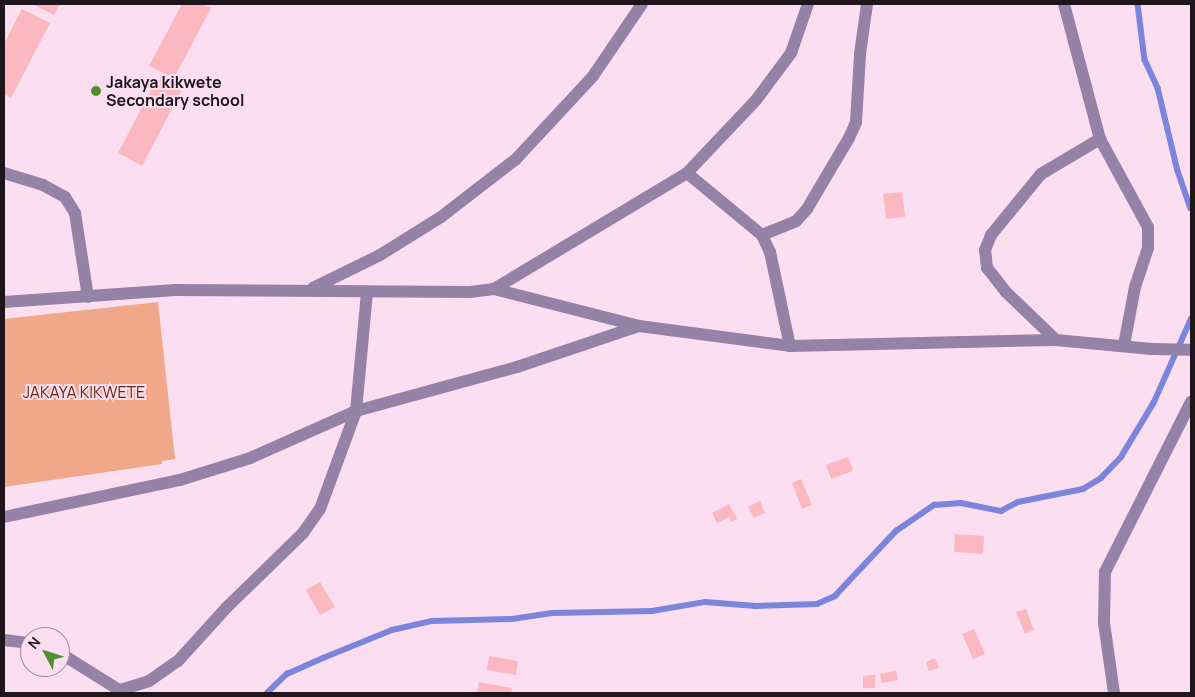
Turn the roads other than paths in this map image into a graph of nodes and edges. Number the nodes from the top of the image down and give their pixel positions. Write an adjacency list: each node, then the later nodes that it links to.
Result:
1 (642, 4): 10 (street)
2 (808, 4): 7 (street)
3 (868, 4): 8 (street)
4 (1064, 4): 5 (street)
5 (1100, 139): 15 (street); 16 (street)
6 (4, 173): 12 (street)
7 (687, 173): 8 (street); 9 (street)
8 (762, 235): 17 (street)
9 (494, 289): 11 (street); 14 (street)
10 (308, 290): 11 (street); 12 (street)
11 (367, 292): 20 (street)
12 (88, 297): 13 (street)
13 (4, 302)
14 (639, 326): 17 (street); 20 (street)
15 (1056, 340): 16 (street); 17 (street)
16 (1124, 345): 18 (street)
17 (790, 346)
18 (1191, 350)
19 (1191, 402): 26 (street)
20 (356, 411): 21 (street); 25 (street)
21 (4, 517)
22 (4, 640): 23 (street)
23 (20, 642)
24 (70, 659): 25 (street)
25 (122, 692)
26 (1114, 693)

